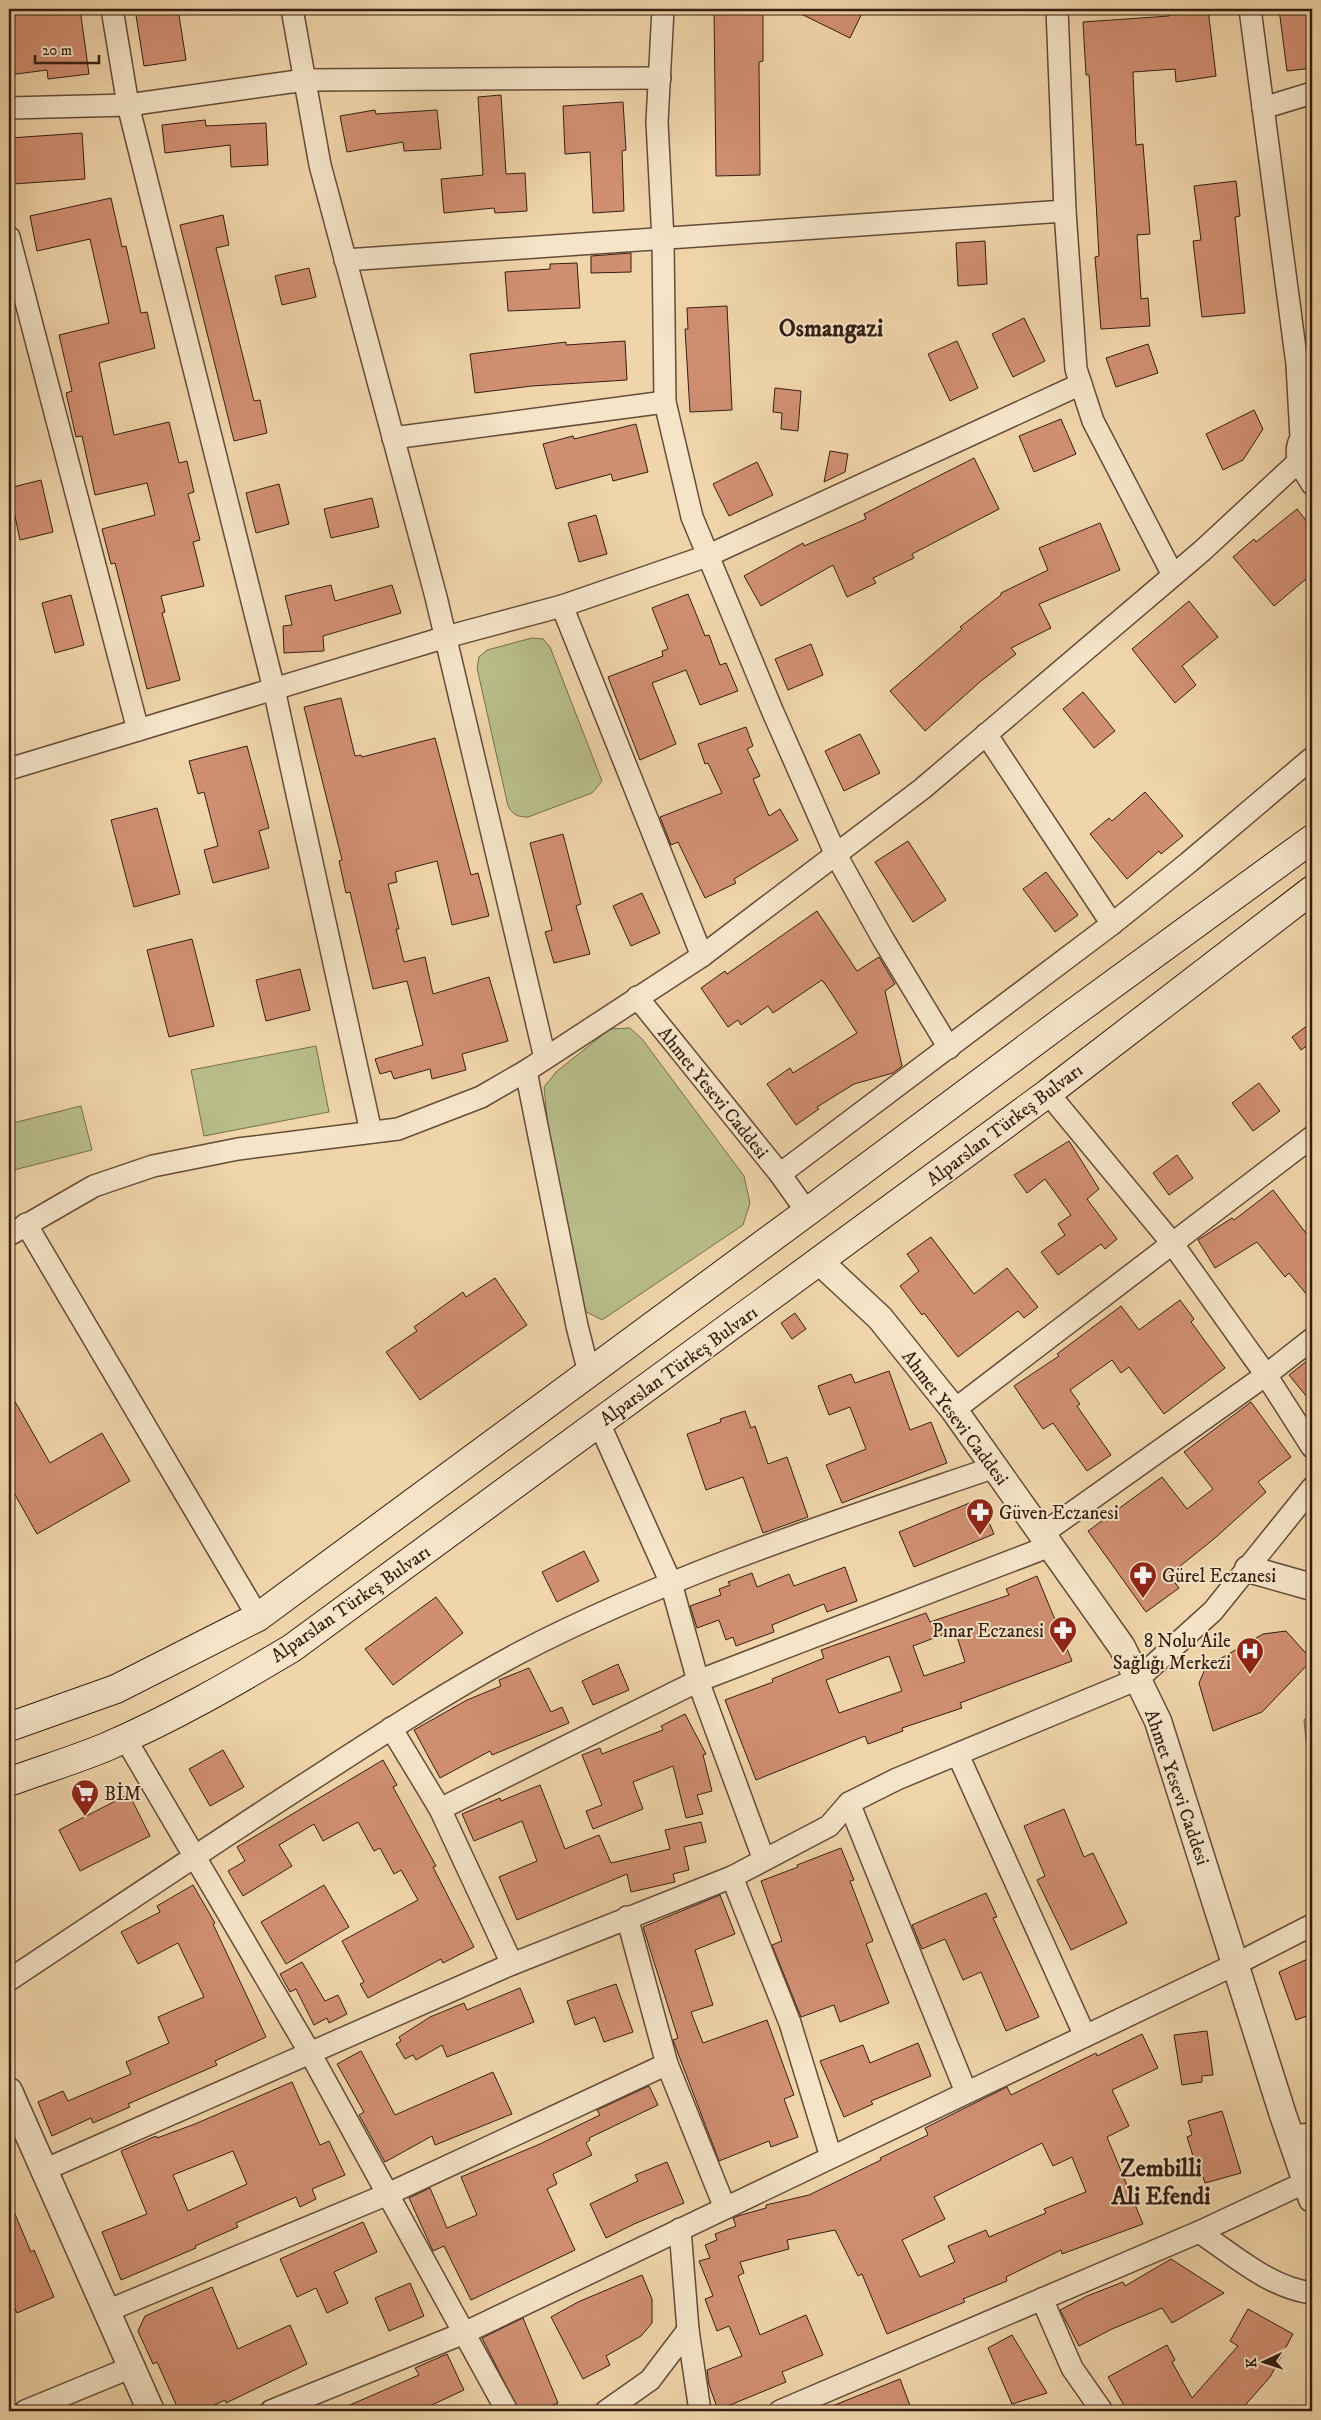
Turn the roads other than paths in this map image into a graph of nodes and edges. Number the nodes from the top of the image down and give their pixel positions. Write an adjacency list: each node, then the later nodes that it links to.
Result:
1 (112, 9): 9 (street)
2 (292, 9): 7 (street)
3 (663, 9): 6 (street)
4 (1057, 9): 12 (street)
5 (1250, 9): 11 (street)
6 (660, 78): 7 (street); 14 (street)
7 (305, 80): 9 (street); 15 (street)
8 (1312, 93): 11 (street)
9 (128, 105): 10 (street); 25 (street)
10 (9, 108)
11 (1263, 108): 19 (street)
12 (1065, 211): 14 (street); 16 (street)
13 (9, 237): 26 (street)
14 (663, 240): 15 (street); 17 (street)
15 (346, 260): 18 (street)
16 (1081, 384): 21 (street); 22 (street)
17 (665, 402): 18 (street); 21 (street)
18 (393, 438): 24 (street)
19 (1305, 458): 20 (street); 22 (street)
20 (1312, 484)
21 (706, 556): 23 (street); 31 (street)
22 (1173, 575): 27 (street)
23 (562, 606): 24 (street); 34 (street)
24 (446, 637): 25 (street); 37 (street)
25 (274, 688): 26 (street); 40 (street)
26 (138, 730): 29 (street)
27 (986, 734): 31 (street); 33 (street)
28 (1312, 758): 33 (street)
29 (9, 769)
30 (1312, 839): 43 (main road)
31 (836, 854): 34 (street); 36 (street)
32 (1312, 890): 39 (main road, Alparslan Türkeş Bulvarı)
33 (1112, 924): 36 (street)
34 (702, 956): 35 (street)
35 (636, 997): 37 (street); 42 (street, Ahmet Yesevi Caddesi)
36 (949, 1048): 42 (street)
37 (545, 1058): 38 (street)
38 (526, 1070): 40 (street); 48 (street)
39 (1048, 1092): 45 (street); 46 (main road, Alparslan Türkeş Bulvarı)
40 (371, 1132): 44 (street)
41 (1312, 1137): 45 (street)
42 (780, 1174): 43 (street, Ahmet Yesevi Caddesi)
43 (807, 1212): 48 (main road)
44 (17, 1229): 59 (street)
45 (1172, 1244): 49 (street); 50 (street)
46 (819, 1261): 50 (street, Ahmet Yesevi Caddesi); 51 (main road, Alparslan Türkeş Bulvarı)
47 (1312, 1339): 49 (street)
48 (589, 1373): 59 (main road)
49 (1266, 1375): 52 (street); 55 (street)
50 (954, 1410): 53 (street, Ahmet Yesevi Caddesi)
51 (598, 1423): 57 (street); 64 (main road, Alparslan Türkeş Bulvarı)
52 (1312, 1447)
53 (995, 1467): 55 (street, Ahmet Yesevi Caddesi); 57 (street)
54 (1312, 1488): 56 (street)
55 (1046, 1540): 60 (street, Ahmet Yesevi Caddesi); 61 (street)
56 (1248, 1568): 58 (street); 60 (street)
57 (672, 1583): 61 (street); 63 (street)
58 (1312, 1587)
59 (258, 1617): 62 (main road)
60 (1138, 1679): 65 (street); 75 (street, Ahmet Yesevi Caddesi)
61 (698, 1681): 68 (street); 70 (street)
62 (9, 1727)
63 (391, 1728): 68 (street); 69 (street)
64 (125, 1738): 66 (main road, Alparslan Türkeş Bulvarı); 69 (street)
65 (958, 1755): 67 (street); 77 (street)
66 (9, 1782)
67 (849, 1804): 70 (street); 80 (street)
68 (440, 1809): 74 (street)
69 (194, 1856): 76 (street); 78 (street)
70 (764, 1860): 71 (street)
71 (732, 1877): 72 (street); 83 (street)
72 (627, 1917): 74 (street); 79 (street)
73 (1312, 1925): 75 (street)
74 (512, 1964): 78 (street)
75 (1236, 1964): 77 (street); 82 (street, Ahmet Yesevi Caddesi)
76 (9, 1980)
77 (1085, 2036): 80 (street)
78 (310, 2053): 84 (street); 86 (street)
79 (667, 2064): 86 (street); 87 (street)
80 (966, 2092): 83 (street)
81 (10, 2097): 84 (street)
82 (1301, 2135): 85 (street, Ahmet Yesevi Caddesi)
83 (831, 2157): 87 (street)
84 (44, 2170): 92 (street)
85 (1309, 2190): 89 (street)
86 (388, 2194): 92 (street); 94 (street)
87 (725, 2208): 88 (street)
88 (680, 2229): 93 (street); 94 (street)
89 (1199, 2232): 90 (street); 91 (street)
90 (1312, 2293)
91 (1042, 2299): 102 (street); 103 (street)
92 (107, 2311): 95 (street)
93 (688, 2330): 100 (street); 101 (street)
94 (464, 2333): 98 (street); 99 (street)
95 (132, 2366): 96 (street); 97 (street)
96 (36, 2409)
97 (152, 2411)
98 (271, 2411)
99 (507, 2411)
100 (606, 2411)
101 (700, 2411)
102 (780, 2411)
103 (1102, 2411)

